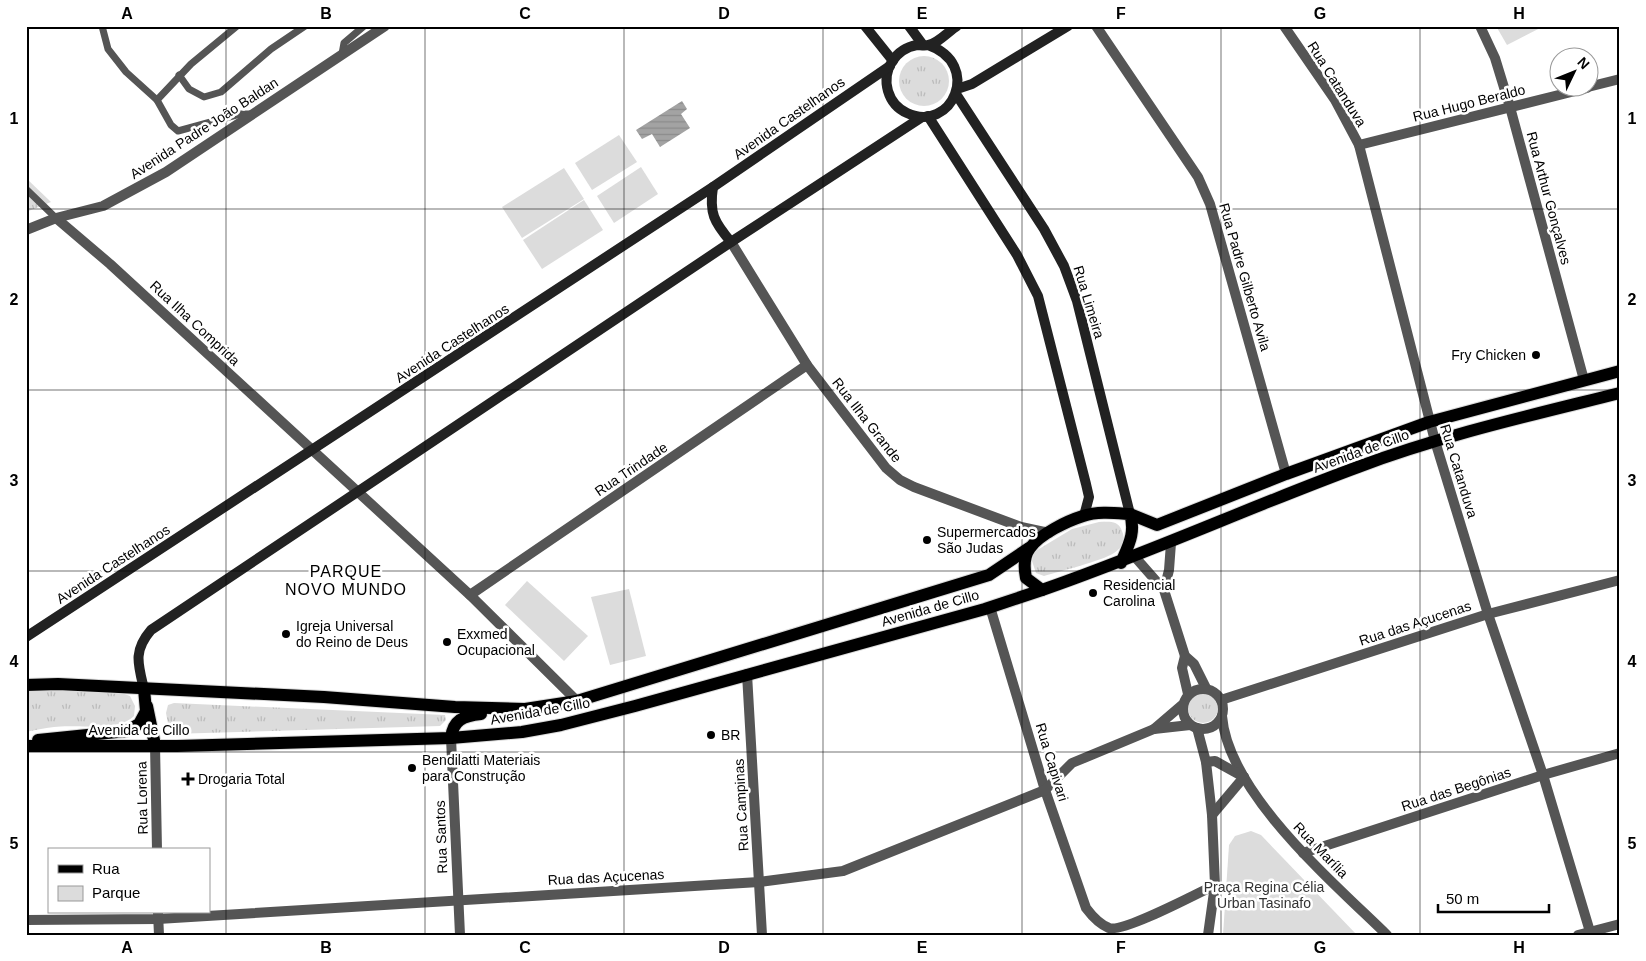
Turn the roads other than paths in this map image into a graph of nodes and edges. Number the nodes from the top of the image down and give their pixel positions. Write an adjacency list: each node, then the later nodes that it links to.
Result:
1 (102, 26): 21 (lane)
2 (237, 26): 16 (lane)
3 (305, 26): 16 (lane)
4 (364, 26): 14 (lane)
5 (385, 26): 14 (street, Avenida Padre João Baldan)
6 (865, 26): 15 (main road)
7 (909, 26): 13 (main road)
8 (956, 26): 13 (main road, Avenida Castelhanos)
9 (1068, 26): 19 (main road)
10 (1096, 26): 38 (street, Rua Padre Gilberto Avila)
11 (1284, 26): 25 (street, Rua Catanduva)
12 (1480, 26): 22 (street, Rua Arthur Gonçalves)
13 (926, 45): 15 (main road, Avenida Castelhanos); 19 (main road)
14 (342, 54): 23 (street, Avenida Padre João Baldan)
15 (891, 63): 24 (main road); 26 (main road, Avenida Castelhanos)
16 (179, 75): 21 (lane)
17 (1620, 79): 18 (street, Rua Hugo Beraldo)
18 (1598, 84)
19 (957, 91): 24 (main road); 40 (main road, Rua Limeira)
20 (1548, 97): 22 (street, Rua Hugo Beraldo)
21 (156, 100): 23 (lane)
22 (1510, 107): 25 (street, Rua Hugo Beraldo); 33 (street, Rua Arthur Gonçalves)
23 (254, 114): 28 (street, Avenida Padre João Baldan)
24 (925, 117): 30 (main road); 41 (main road)
25 (1359, 145): 35 (street, Rua Catanduva)
26 (713, 187): 30 (main road); 37 (main road, Avenida Castelhanos)
27 (26, 189): 28 (lane)
28 (56, 218): 29 (street, Avenida Padre João Baldan); 37 (street, Rua Ilha Comprida)
29 (26, 230)
30 (731, 242): 31 (street, Rua Ilha Grande); 39 (main road)
31 (807, 365): 42 (street, Rua Ilha Grande); 50 (street, Rua Trindade)
32 (1620, 371): 33 (main road, Avenida de Cillo)
33 (1584, 380): 35 (main road, Avenida de Cillo)
34 (1620, 393): 36 (main road, Avenida de Cillo)
35 (1429, 422): 36 (street, Rua Catanduva); 38 (main road, Avenida de Cillo)
36 (1435, 441): 43 (main road, Avenida de Cillo); 52 (street, Rua Catanduva)
37 (313, 450): 39 (street, Rua Ilha Comprida); 53 (main road, Avenida Castelhanos)
38 (1286, 474): 40 (main road, Avenida de Cillo)
39 (358, 492): 50 (street); 59 (main road)
40 (1130, 514): 41 (main road, Avenida de Cillo); 46 (main road)
41 (1084, 516): 42 (main road, Avenida de Cillo)
42 (1049, 532): 44 (main road, Avenida de Cillo)
43 (1171, 543): 45 (main road, Avenida de Cillo); 49 (street)
44 (1029, 548): 48 (main road); 61 (main road, Avenida de Cillo)
45 (1135, 557): 46 (main road, Avenida de Cillo); 49 (street)
46 (1120, 563): 48 (main road, Avenida de Cillo)
47 (1620, 580): 52 (street, Rua das Açucenas)
48 (1042, 590): 51 (main road, Avenida de Cillo)
49 (1164, 590): 54 (street)
50 (470, 595): 61 (street)
51 (990, 607): 55 (main road, Avenida de Cillo); 74 (street, Rua Capivari)
52 (1488, 614): 60 (street, Rua das Açucenas); 72 (street, Rua Catanduva)
53 (26, 637)
54 (1185, 656): 57 (street); 58 (street)
55 (747, 674): 67 (main road, Avenida de Cillo); 78 (street, Rua Campinas)
56 (26, 685): 59 (main road, Avenida de Cillo)
57 (1206, 688): 58 (street); 60 (street)
58 (1188, 694): 62 (street)
59 (145, 696): 63 (main road, Avenida de Cillo); 68 (main road); 69 (main road)
60 (1221, 700): 64 (street)
61 (577, 701): 63 (main road, Avenida de Cillo)
62 (1182, 705): 65 (street); 66 (street, Rua das Açucenas)
63 (525, 709): 67 (main road)
64 (1222, 716): 65 (street); 73 (street, Rua Marília)
65 (1193, 726): 66 (street, Rua das Açucenas); 71 (street)
66 (1154, 729): 74 (street, Rua das Açucenas)
67 (451, 738): 69 (main road, Avenida de Cillo); 80 (street, Rua Santos)
68 (26, 744): 69 (main road, Avenida de Cillo)
69 (155, 746): 76 (street, Rua Lorena)
70 (1620, 753): 72 (street, Rua das Begônias)
71 (1206, 762): 73 (street, Rua Marília); 75 (street)
72 (1543, 775): 77 (street, Rua das Begônias); 86 (street, Rua Catanduva)
73 (1244, 777): 75 (street); 77 (street, Rua Marília)
74 (1045, 790): 78 (street, Rua das Açucenas); 79 (street, Rua Capivari)
75 (1212, 815): 79 (street)
76 (156, 848)
77 (1303, 853): 91 (street, Rua Marília)
78 (759, 882): 80 (street, Rua das Açucenas); 89 (street, Rua Campinas)
79 (1216, 885): 90 (street)
80 (457, 900): 81 (street, Rua das Açucenas); 88 (street, Rua Santos)
81 (210, 913)
82 (195, 914): 83 (street, Rua das Açucenas)
83 (158, 916): 84 (street, Rua das Açucenas); 87 (street)
84 (26, 920)
85 (1620, 924): 86 (street)
86 (1590, 933): 92 (street)
87 (159, 935)
88 (460, 935)
89 (762, 935)
90 (1208, 935)
91 (1387, 935)
92 (1578, 935)

